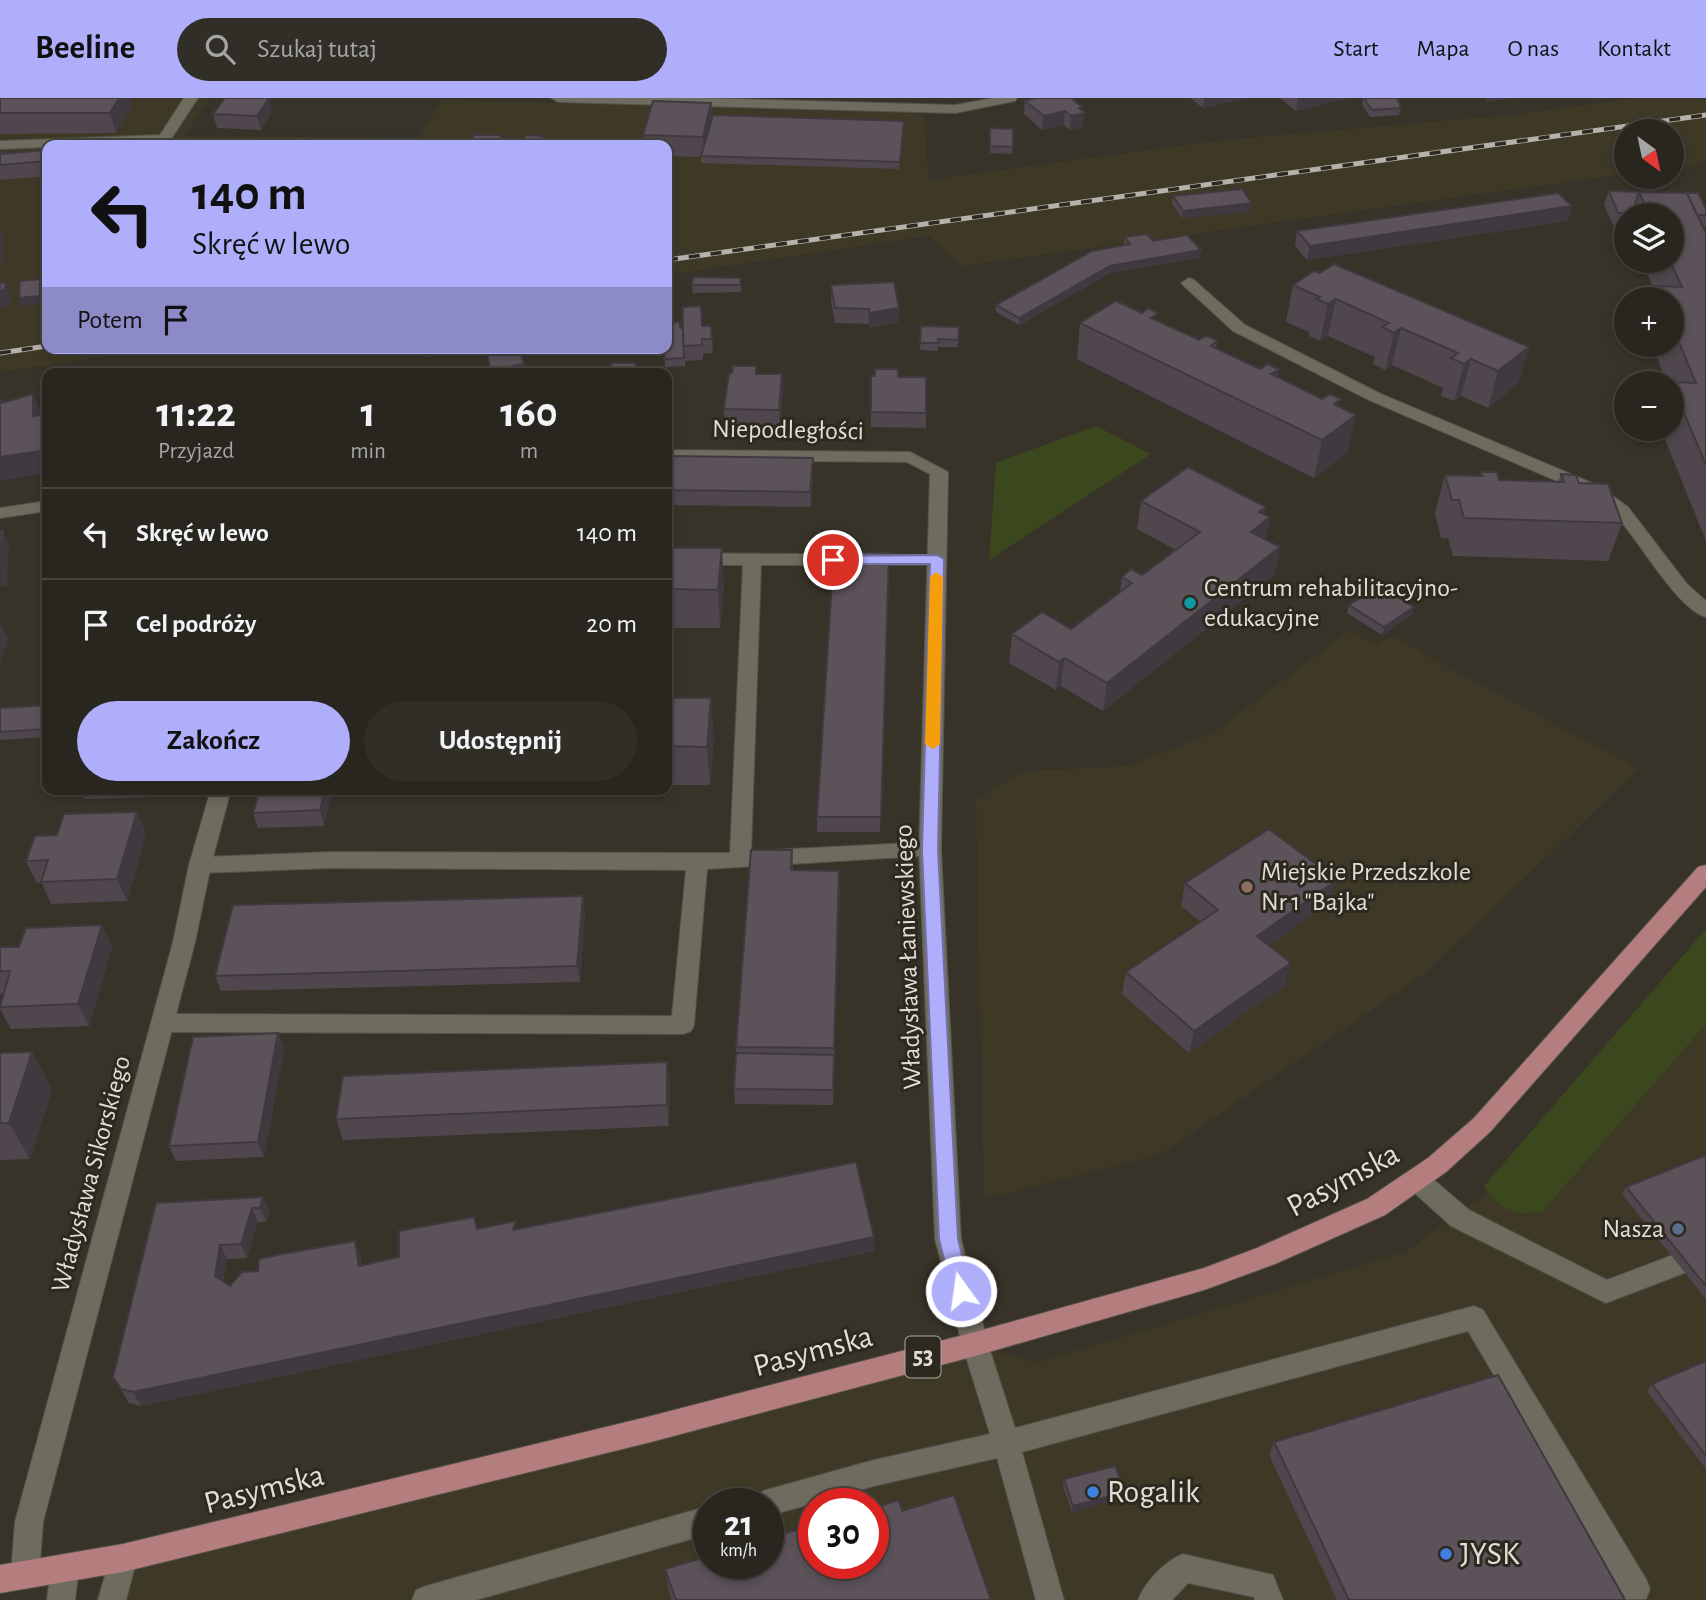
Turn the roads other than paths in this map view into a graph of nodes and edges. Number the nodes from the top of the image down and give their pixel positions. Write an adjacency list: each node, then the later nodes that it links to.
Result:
1 (191, 98): 5 (street)
2 (558, 98): 4 (street)
3 (1010, 98): 4 (street)
4 (982, 101)
5 (137, 140)
6 (42, 143): 7 (street)
7 (0, 145)
8 (1189, 283): 16 (street)
9 (672, 455): 10 (street, Niepodległości)
10 (909, 457): 14 (street, Władysława Łaniewskiego)
11 (42, 507): 12 (street)
12 (0, 513)
13 (672, 559): 15 (street)
14 (937, 559): 15 (street); 18 (street, Władysława Łaniewskiego)
15 (752, 560): 19 (street)
16 (1706, 611)
17 (219, 795): 21 (street, Władysława Sikorskiego)
18 (930, 850): 19 (street); 26 (street, Władysława Łaniewskiego)
19 (740, 859): 20 (street)
20 (697, 862): 21 (street); 23 (street)
21 (200, 865): 23 (street, Władysława Sikorskiego)
22 (1706, 873): 24 (main road, Pasymska / 53)
23 (162, 1023): 32 (street, Władysława Sikorskiego)
24 (1418, 1181): 25 (street); 26 (main road, Pasymska / 53)
25 (1678, 1264)
26 (975, 1344): 27 (street, Władysława Łaniewskiego); 30 (main road, Pasymska / 53)
27 (1006, 1443): 28 (street); 33 (street); 37 (street, Władysława Łaniewskiego)
28 (784, 1498)
29 (693, 1525): 36 (street)
30 (123, 1558): 31 (main road, Pasymska / 53); 35 (street)
31 (65, 1568): 32 (main road, Pasymska / 53); 34 (street)
32 (12, 1577)
33 (1636, 1589)
34 (61, 1600)
35 (112, 1600)
36 (426, 1600)
37 (1050, 1600)
38 (1152, 1600): 39 (street)
39 (1269, 1600)

